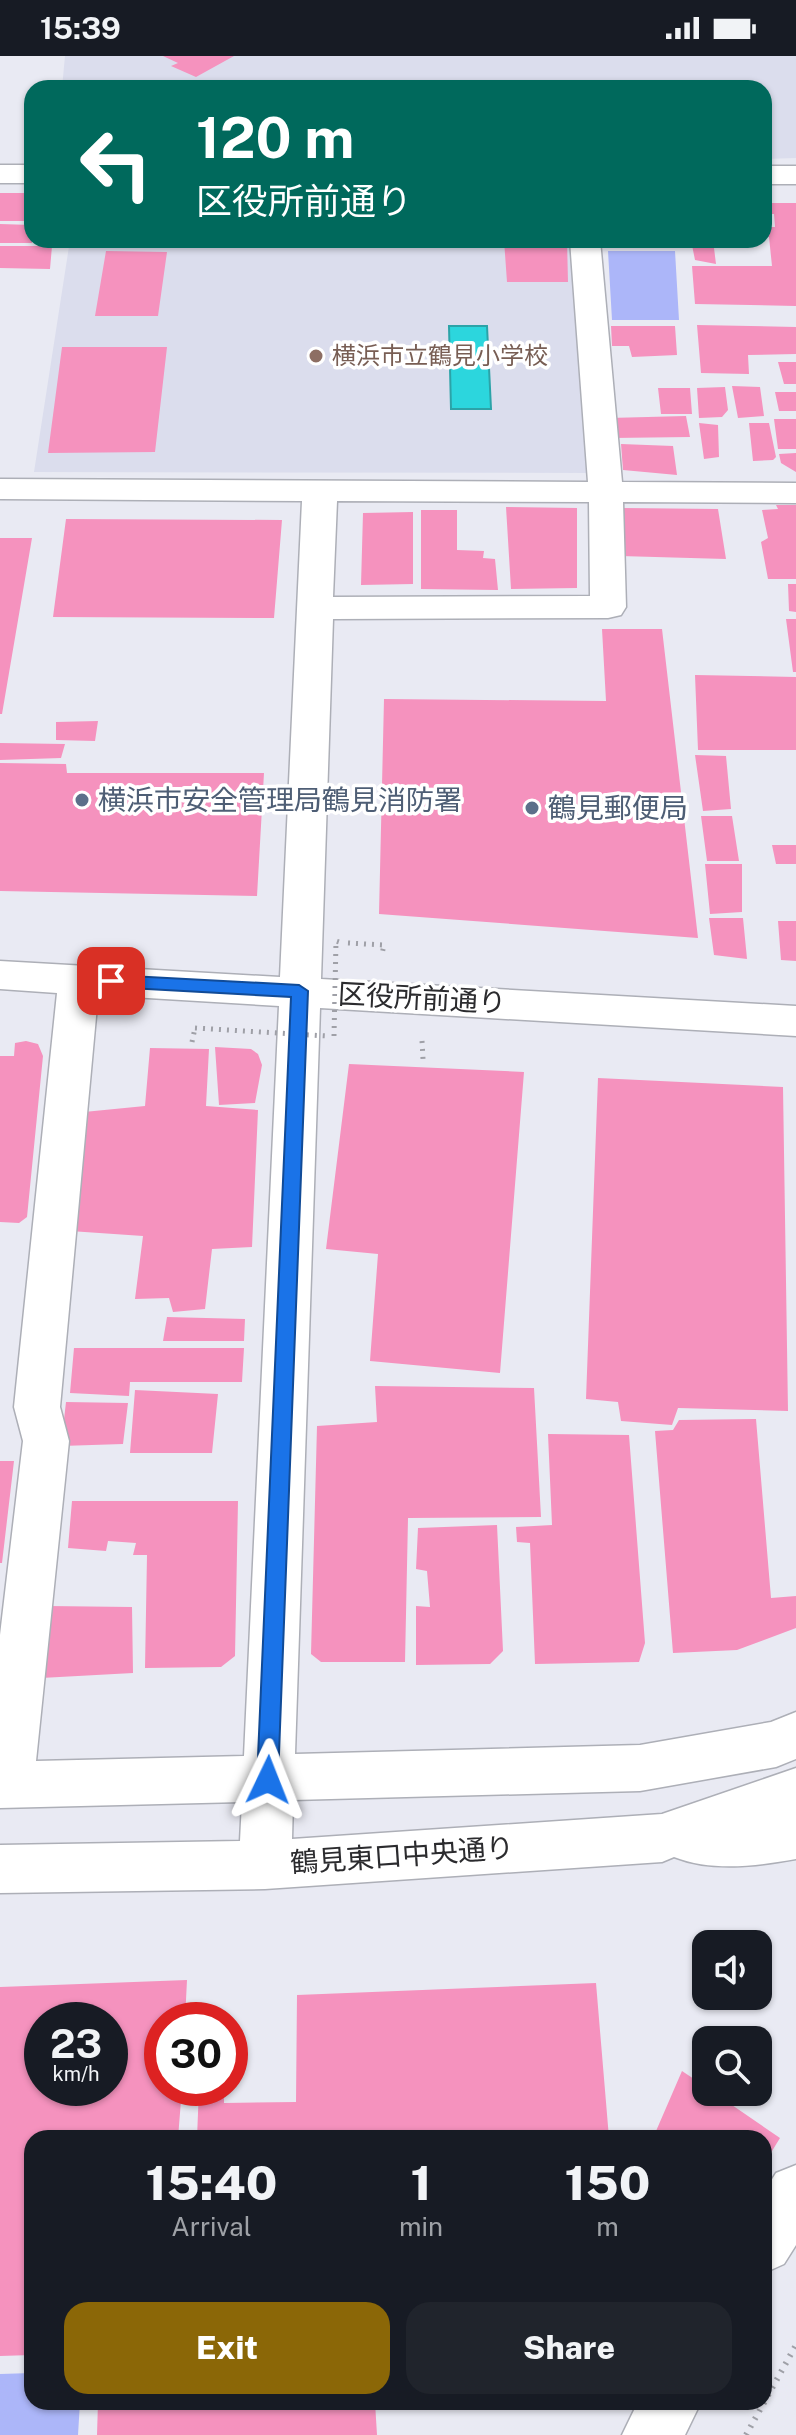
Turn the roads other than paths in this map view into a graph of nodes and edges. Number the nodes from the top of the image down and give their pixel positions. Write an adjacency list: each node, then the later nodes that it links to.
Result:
1 (0, 174): 2 (street)
2 (24, 174)
3 (772, 175): 4 (street)
4 (796, 175)
5 (586, 248): 8 (street)
6 (0, 489): 7 (street)
7 (320, 489): 8 (street); 10 (street)
8 (606, 492): 9 (street); 10 (street)
9 (796, 493)
10 (315, 608): 13 (street)
11 (0, 975): 12 (street, 区役所前通り)
12 (79, 980): 13 (street, 区役所前通り); 17 (street)
13 (299, 991): 14 (street, 区役所前通り); 16 (street)
14 (796, 1021)
15 (796, 1735): 16 (street)
16 (268, 1780): 17 (street); 21 (street)
17 (4, 1785)
18 (796, 1791): 20 (street, 鶴見東口中央通り)
19 (796, 1835): 20 (street)
20 (662, 1838): 21 (street, 鶴見東口中央通り)
21 (265, 1865): 22 (street, 鶴見東口中央通り)
22 (0, 1869)
23 (796, 2193): 24 (street)
24 (772, 2231)
25 (666, 2410): 26 (street)
26 (652, 2435)

